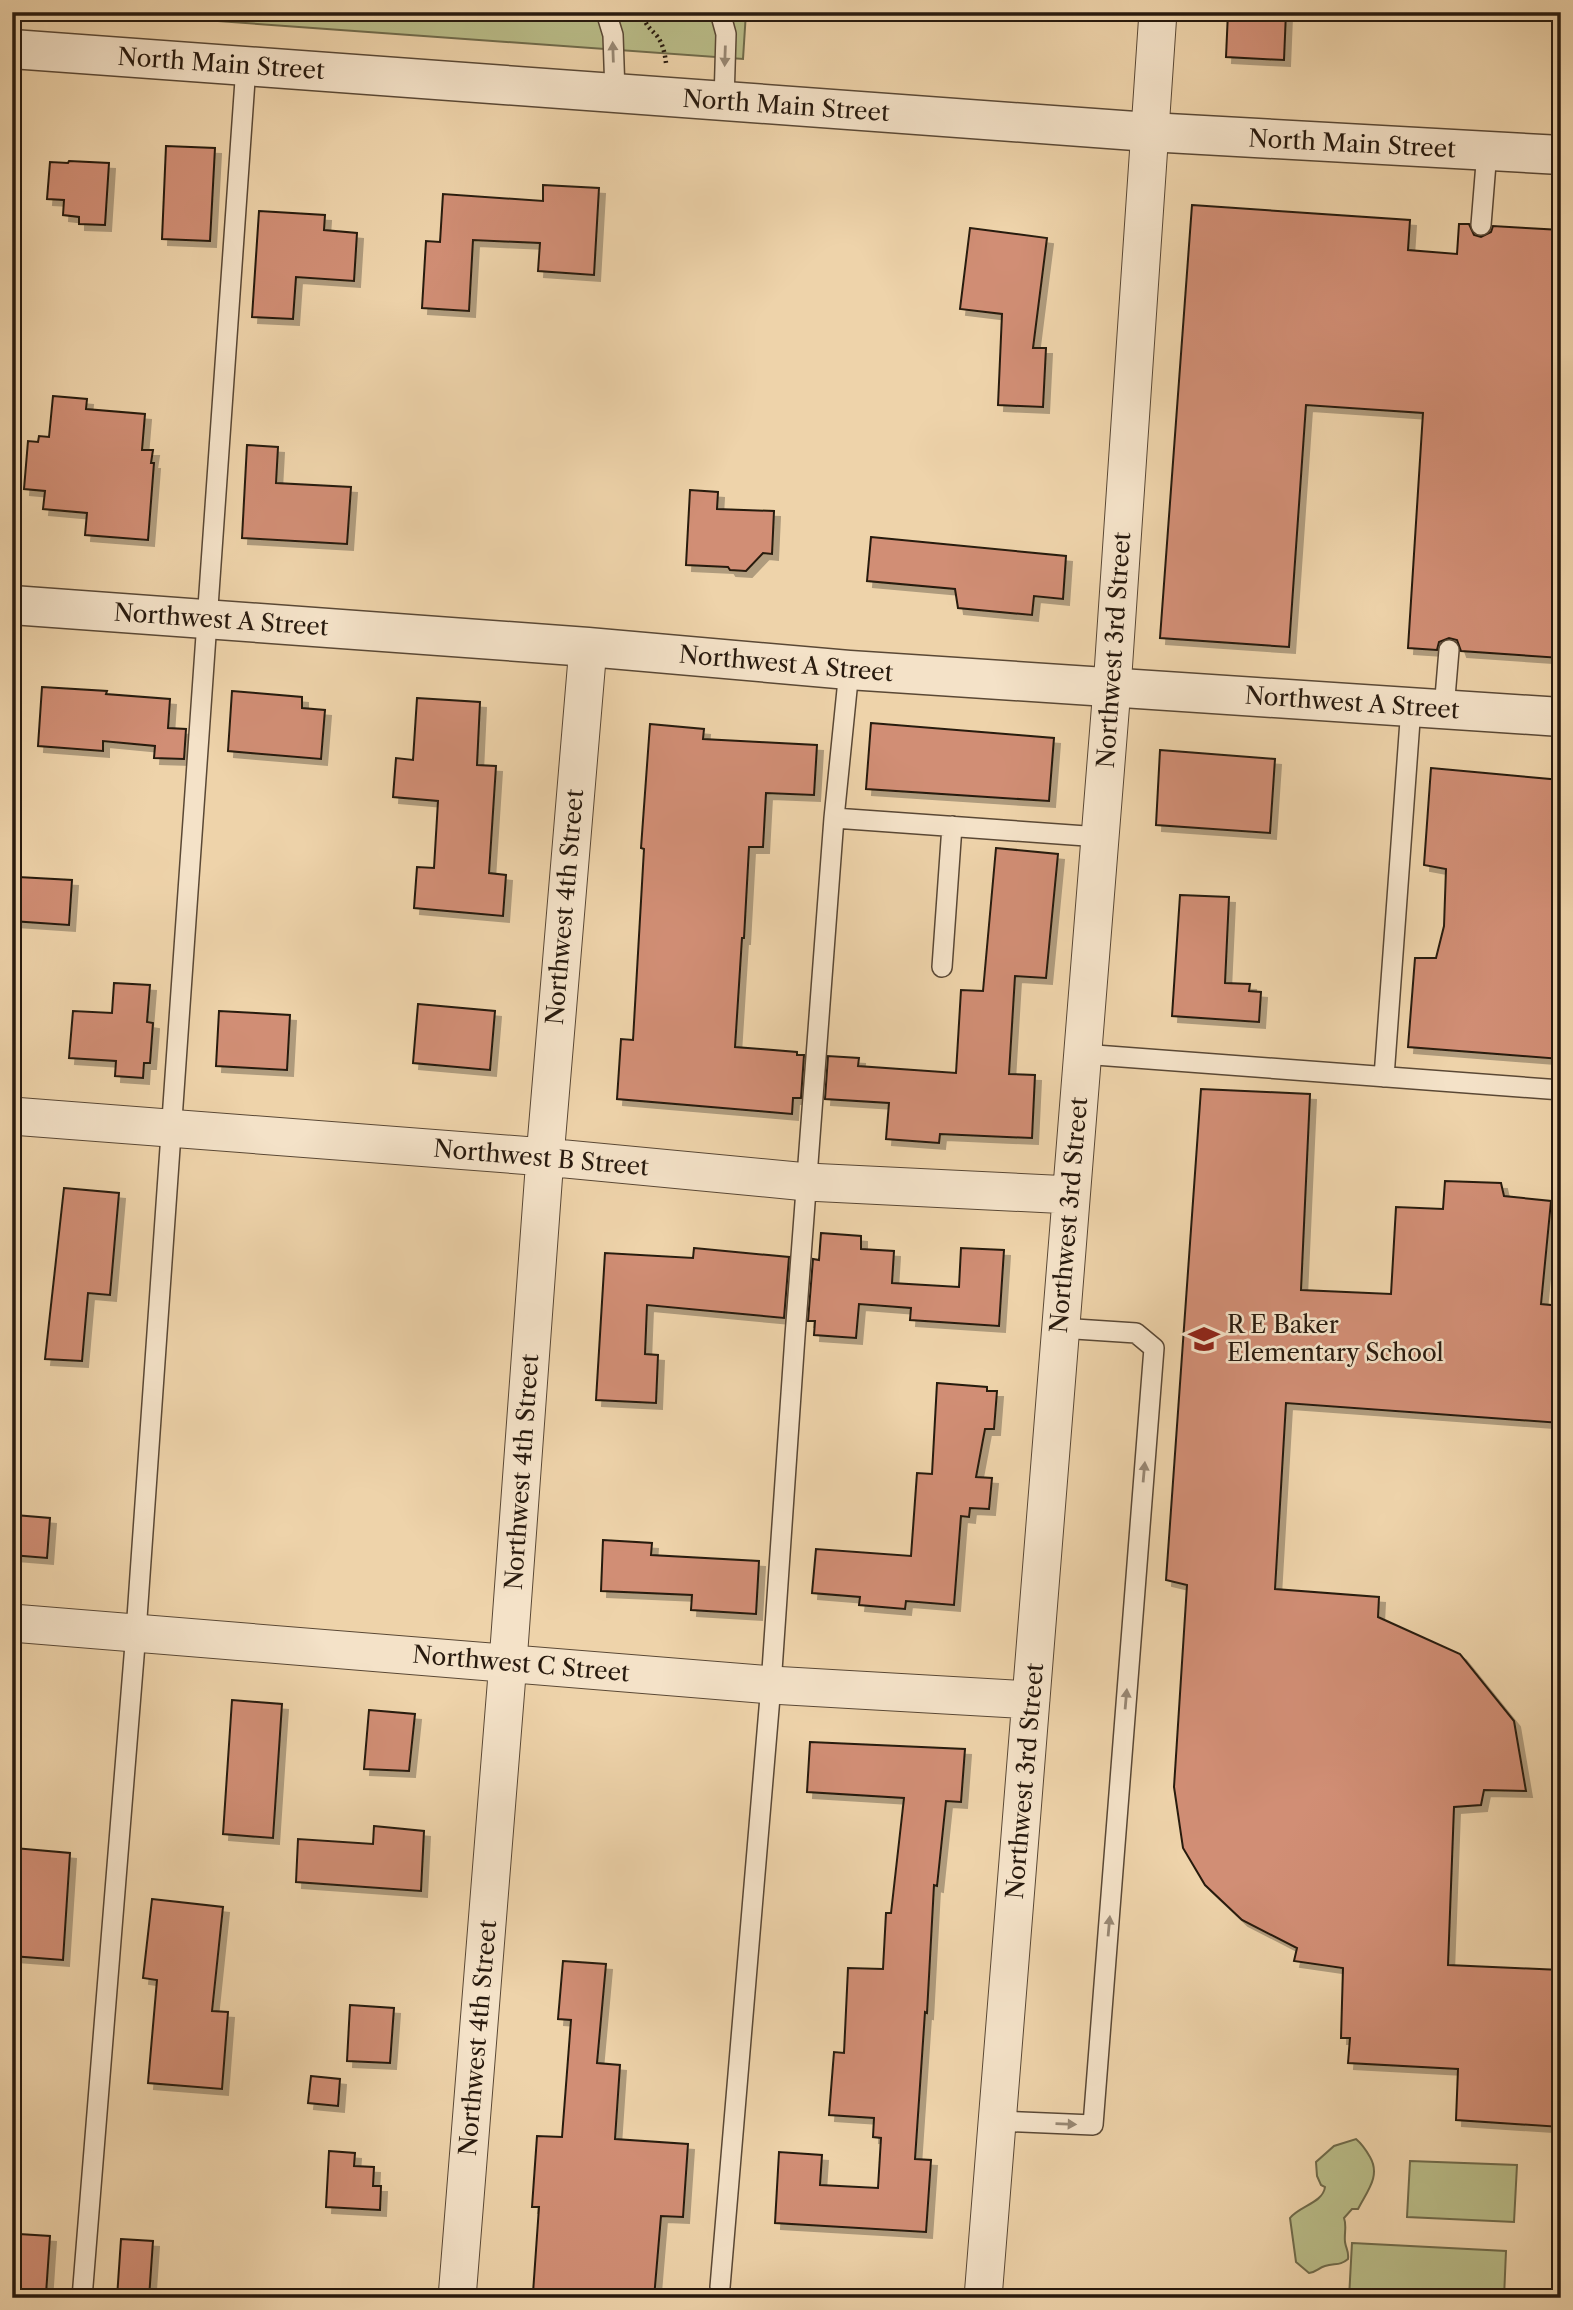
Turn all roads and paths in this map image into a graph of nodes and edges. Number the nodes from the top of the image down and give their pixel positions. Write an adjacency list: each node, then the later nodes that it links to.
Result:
1 (491, 12): 6 (path)
2 (606, 12): 10 (lane, one-way to 2)
3 (644, 12): 8 (path)
4 (720, 12): 11 (lane, one-way to 11)
5 (1158, 12): 12 (street, Northwest 3rd Street)
6 (499, 16)
7 (12, 49): 9 (street, North Main Street)
8 (667, 64)
9 (246, 66): 10 (street, North Main Street); 17 (lane)
10 (615, 93): 11 (street, North Main Street)
11 (724, 101): 12 (street, North Main Street)
12 (1149, 132): 13 (street, North Main Street); 21 (street, Northwest 3rd Street)
13 (1487, 151): 14 (street, North Main Street); 15 (lane)
14 (1561, 155)
15 (1481, 225)
16 (12, 605): 17 (street, Northwest A Street)
17 (207, 620): 18 (street, Northwest A Street); 32 (lane)
18 (587, 647): 20 (street, Northwest A Street); 33 (street, Northwest 4th Street)
19 (1449, 650): 22 (lane)
20 (849, 670): 21 (street, Northwest A Street); 24 (lane)
21 (1112, 688): 22 (street, Northwest A Street); 26 (street, Northwest 3rd Street)
22 (1428, 708): 23 (street, Northwest A Street); 29 (lane)
23 (1561, 717)
24 (834, 818): 25 (lane); 34 (lane)
25 (952, 826): 26 (lane); 27 (lane)
26 (1100, 837): 28 (street, Northwest 3rd Street)
27 (942, 967)
28 (1083, 1054): 29 (lane); 35 (street, Northwest 3rd Street)
29 (1384, 1077): 30 (lane)
30 (1561, 1090)
31 (12, 1116): 32 (street, Northwest B Street)
32 (171, 1129): 33 (street, Northwest B Street); 38 (lane)
33 (545, 1157): 34 (street, Northwest B Street); 39 (street, Northwest 4th Street)
34 (807, 1182): 35 (street, Northwest B Street); 40 (lane)
35 (1071, 1195): 36 (street, Northwest 3rd Street)
36 (1060, 1328): 41 (street, Northwest 3rd Street); 42 (lane, one-way to 36)
37 (12, 1623): 38 (street, Northwest C Street)
38 (136, 1632): 39 (street, Northwest C Street); 44 (lane)
39 (508, 1662): 40 (street, Northwest C Street); 45 (street, Northwest 4th Street)
40 (771, 1685): 41 (street, Northwest C Street); 43 (lane)
41 (1031, 1700): 42 (street, Northwest 3rd Street)
42 (997, 2121): 46 (street, Northwest 3rd Street)
43 (720, 2287)
44 (82, 2298)
45 (457, 2298)
46 (983, 2298)

